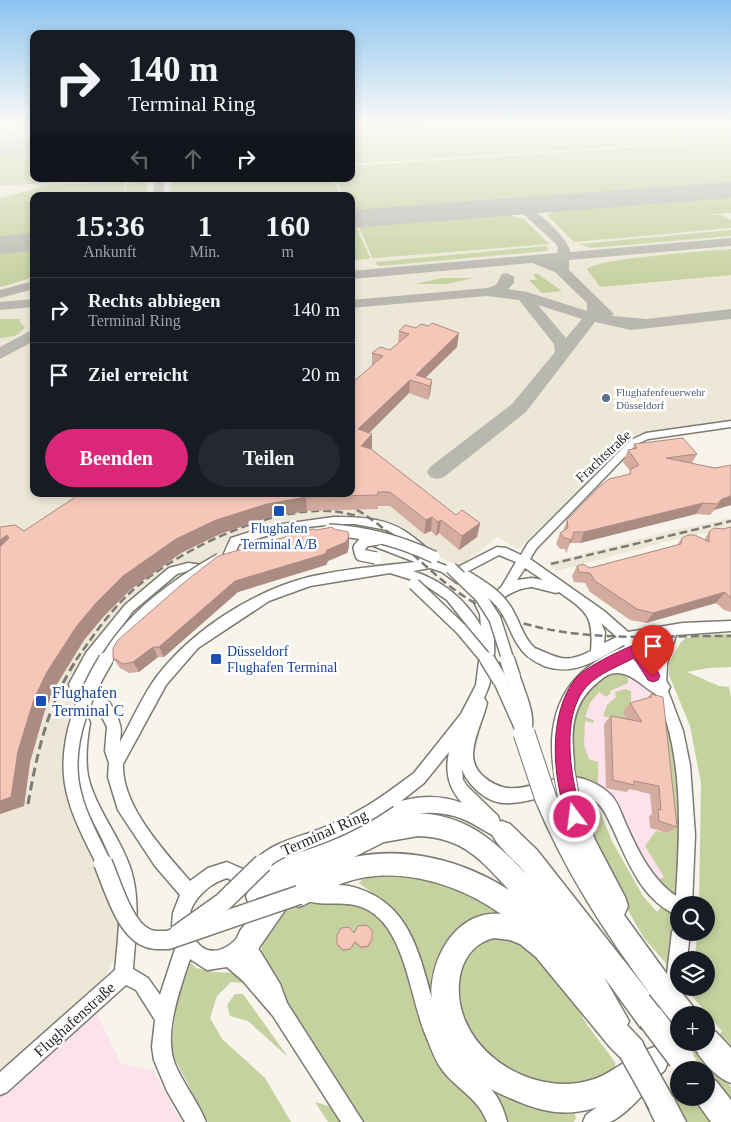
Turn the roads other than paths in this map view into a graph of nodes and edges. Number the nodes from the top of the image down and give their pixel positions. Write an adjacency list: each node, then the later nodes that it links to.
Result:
1 (731, 424): 7 (street, Frachtstraße)
2 (321, 535): 4 (street, Terminal Ring)
3 (392, 539): 4 (street, bridge); 10 (street, Terminal Ring, bridge); 39 (street, Terminal Ring, bridge)
4 (378, 542): 10 (street, Terminal Ring)
5 (245, 553): 6 (street)
6 (227, 560): 8 (street); 10 (street, Terminal Ring)
7 (523, 561): 10 (street); 14 (street); 15 (street)
8 (208, 569): 12 (street); 16 (street)
9 (384, 569): 10 (street); 22 (street); 29 (street)
10 (447, 569): 13 (street, Terminal Ring); 23 (street, bridge); 28 (street, Terminal Ring, bridge)
11 (414, 584): 28 (street, bridge)
12 (152, 587): 16 (street); 26 (street)
13 (472, 592): 14 (street); 18 (street, Terminal Ring)
14 (502, 593): 15 (street); 18 (street)
15 (570, 593): 17 (street)
16 (168, 599): 26 (street)
17 (588, 606): 21 (street); 23 (street)
18 (486, 614): 22 (street, Terminal Ring)
19 (731, 626): 20 (street)
20 (670, 634): 21 (street); 25 (street)
21 (636, 641): 23 (highway); 25 (street)
22 (488, 658): 24 (street, Terminal Ring)
23 (602, 659): 25 (highway); 30 (highway, bridge)
24 (483, 686): 27 (street, Terminal Ring); 37 (street)
25 (660, 687): 36 (street)
26 (90, 698): 29 (street); 42 (street)
27 (466, 719): 31 (street); 39 (street, Terminal Ring, bridge)
28 (524, 734): 30 (highway, bridge)
29 (116, 763): 34 (street)
30 (557, 796): 43 (highway, bridge)
31 (502, 832): 33 (street, Terminal Ring); 47 (highway, bridge)
32 (346, 848): 33 (highway); 40 (highway); 47 (highway)
33 (253, 888): 34 (street); 40 (street)
34 (189, 893): 39 (street)
35 (299, 895): 39 (street, Terminal Ring, bridge); 47 (highway); 54 (street, Terminal Ring)
36 (684, 896)
37 (670, 904)
38 (680, 941): 47 (street)
39 (177, 942): 41 (street); 45 (street)
40 (248, 942): 41 (street); 44 (street)
41 (228, 958): 44 (street)
42 (124, 974): 45 (street, Flughafenstraße); 49 (street, Flughafenstraße)
43 (676, 1006)
44 (280, 1009): 53 (street)
45 (165, 1019): 52 (street)
46 (714, 1051): 48 (highway)
47 (664, 1060): 47 (highway); 51 (highway, bridge); 55 (street)
48 (731, 1069)
49 (0, 1085)
50 (715, 1104): 56 (highway)
51 (666, 1113)
52 (196, 1122)
53 (353, 1122)
54 (497, 1122)
55 (593, 1122)
56 (729, 1122)

